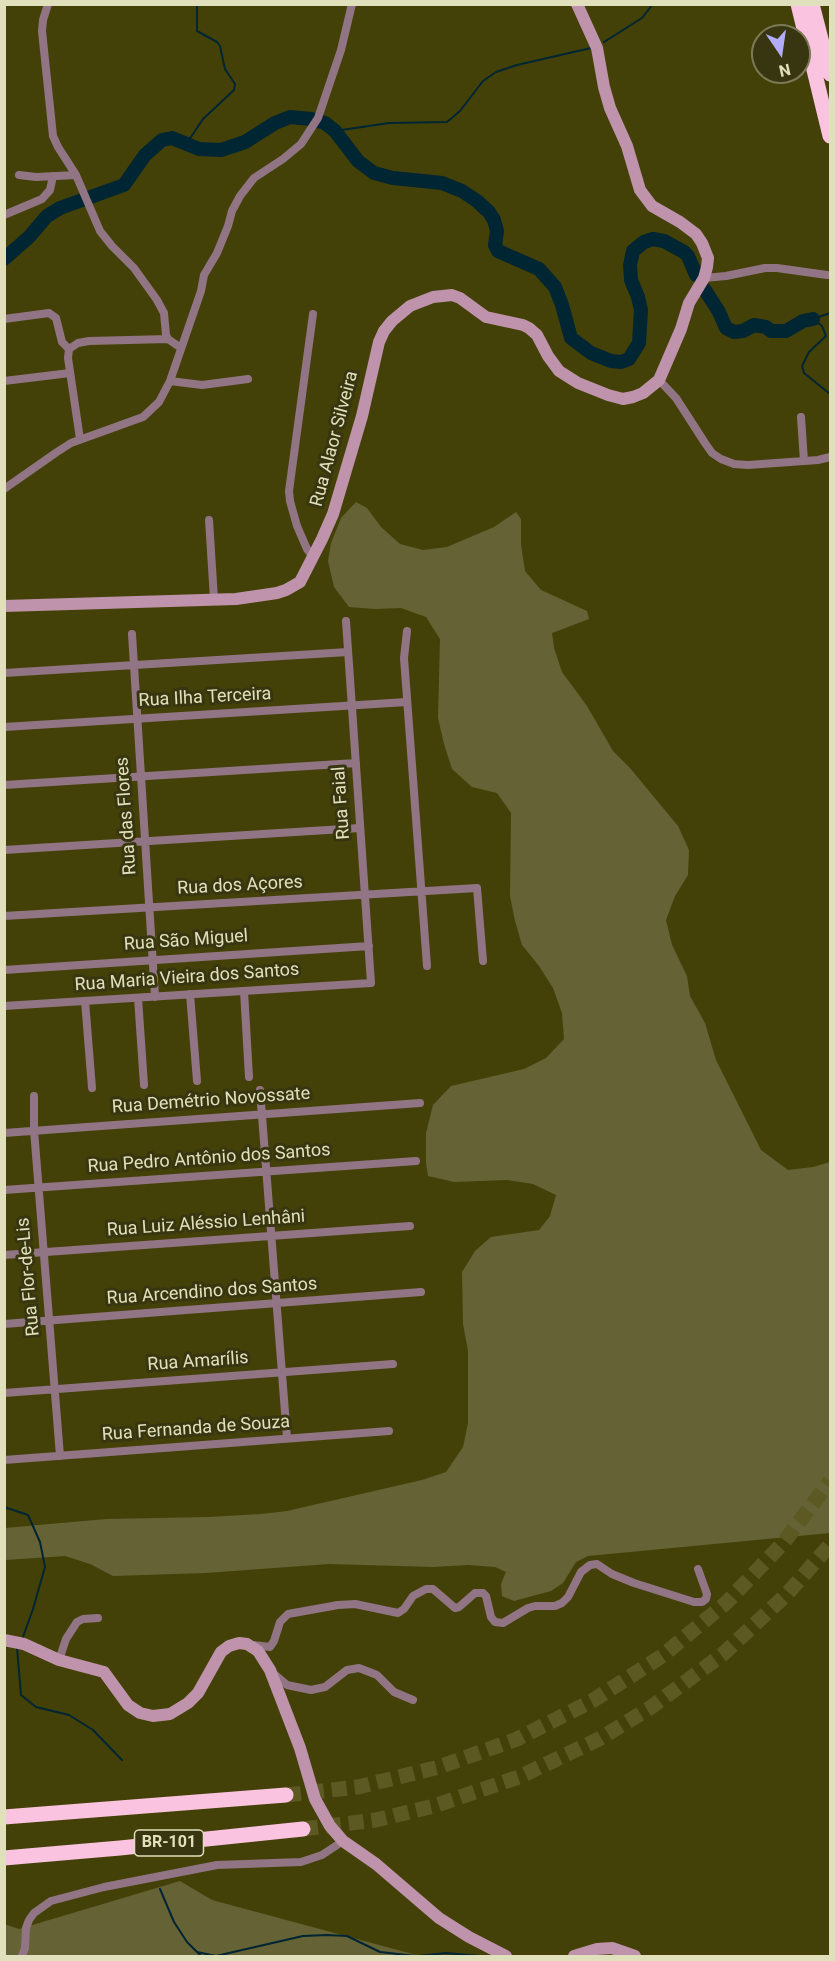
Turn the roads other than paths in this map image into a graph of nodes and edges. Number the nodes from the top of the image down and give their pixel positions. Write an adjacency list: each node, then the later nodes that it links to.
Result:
1 (48, 4): 9 (street)
2 (352, 4): 17 (street)
3 (577, 4): 13 (street)
4 (798, 4): 7 (highway)
5 (812, 4): 6 (highway)
6 (831, 74)
7 (831, 136)
8 (20, 175): 10 (street)
9 (76, 175): 10 (street); 16 (street)
10 (53, 176): 11 (street)
11 (4, 215)
12 (827, 275): 13 (street)
13 (704, 278): 21 (street)
14 (313, 314): 30 (street)
15 (4, 319): 18 (street)
16 (168, 339): 17 (street); 18 (street)
17 (181, 348): 23 (street)
18 (69, 349): 19 (street)
19 (70, 373): 22 (street); 25 (street)
20 (248, 379): 23 (street)
21 (659, 380): 27 (street); 30 (street, Rua Alaor Silveira)
22 (4, 381)
23 (170, 381): 25 (street)
24 (801, 417): 27 (street)
25 (80, 439): 28 (street)
26 (831, 457): 27 (street)
27 (804, 461)
28 (4, 489)
29 (209, 520): 31 (street)
30 (313, 557): 31 (street, Rua Alaor Silveira)
31 (214, 599): 32 (street, Rua Alaor Silveira)
32 (4, 606)
33 (346, 621): 36 (street, Rua Faial)
34 (407, 631): 39 (street)
35 (132, 634): 37 (street, Rua das Flores)
36 (348, 652): 37 (street); 40 (street, Rua Faial)
37 (134, 664): 38 (street); 41 (street, Rua das Flores)
38 (4, 673)
39 (407, 702): 40 (street, Rua Ilha Terceira); 49 (street)
40 (352, 706): 41 (street, Rua Ilha Terceira); 43 (street, Rua Faial)
41 (137, 719): 42 (street, Rua Ilha Terceira); 44 (street, Rua das Flores)
42 (4, 727)
43 (356, 763): 44 (street); 46 (street, Rua Faial)
44 (141, 776): 45 (street); 47 (street, Rua das Flores)
45 (4, 785)
46 (360, 828): 47 (street); 50 (street, Rua Faial)
47 (145, 841): 48 (street); 51 (street, Rua das Flores)
48 (4, 850)
49 (421, 891): 50 (street, Rua dos Açores); 55 (street, Rua dos Açores); 56 (street)
50 (365, 895): 51 (street, Rua dos Açores); 53 (street, Rua Faial)
51 (149, 908): 52 (street, Rua dos Açores); 54 (street, Rua das Flores)
52 (4, 916)
53 (369, 946): 54 (street, Rua São Miguel); 58 (street, Rua Faial)
54 (152, 960): 57 (street, Rua São Miguel); 61 (street, Rua das Flores)
55 (483, 961)
56 (426, 966)
57 (4, 970)
58 (371, 983): 59 (street, Rua Maria Vieira dos Santos)
59 (244, 991): 60 (street, Rua Maria Vieira dos Santos); 65 (street)
60 (190, 994): 61 (street, Rua Maria Vieira dos Santos); 66 (street)
61 (154, 997): 62 (street, Rua Maria Vieira dos Santos)
62 (138, 998): 63 (street, Rua Maria Vieira dos Santos); 67 (street)
63 (86, 1001): 64 (street, Rua Maria Vieira dos Santos); 68 (street)
64 (4, 1006)
65 (249, 1077)
66 (197, 1081)
67 (144, 1085)
68 (92, 1088)
69 (260, 1090): 72 (street)
70 (34, 1096): 73 (street, Rua Flor-de-Lis)
71 (420, 1103): 72 (street, Rua Demétrio Novossate)
72 (262, 1114): 73 (street, Rua Demétrio Novossate); 76 (street)
73 (34, 1130): 74 (street, Rua Demétrio Novossate); 77 (street, Rua Flor-de-Lis)
74 (4, 1133)
75 (416, 1161): 76 (street, Rua Pedro Antônio dos Santos)
76 (266, 1172): 77 (street, Rua Pedro Antônio dos Santos); 80 (street)
77 (39, 1188): 78 (street, Rua Pedro Antônio dos Santos); 81 (street, Rua Flor-de-Lis)
78 (4, 1190)
79 (410, 1226): 80 (street, Rua Luiz Aléssio Lenhâni)
80 (271, 1236): 81 (street, Rua Luiz Aléssio Lenhâni); 84 (street)
81 (44, 1252): 82 (street, Rua Luiz Aléssio Lenhâni); 85 (street, Rua Flor-de-Lis)
82 (4, 1255)
83 (421, 1292): 84 (street, Rua Arcendino dos Santos)
84 (276, 1303): 85 (street, Rua Arcendino dos Santos); 88 (street)
85 (49, 1321): 86 (street, Rua Arcendino dos Santos); 89 (street, Rua Flor-de-Lis)
86 (4, 1324)
87 (393, 1364): 88 (street, Rua Amarílis)
88 (282, 1372): 89 (street, Rua Amarílis); 92 (street)
89 (55, 1389): 90 (street, Rua Amarílis); 93 (street, Rua Flor-de-Lis)
90 (4, 1393)
91 (389, 1431): 92 (street, Rua Fernanda de Souza)
92 (287, 1438): 93 (street, Rua Fernanda de Souza)
93 (60, 1456): 94 (street, Rua Fernanda de Souza)
94 (4, 1460)
95 (698, 1569): 98 (street)
96 (98, 1618): 99 (street)
97 (4, 1640): 99 (street)
98 (247, 1644): 99 (street); 100 (street)
99 (59, 1660)
100 (270, 1670): 101 (street); 105 (street)
101 (413, 1700)
102 (286, 1795): 103 (highway, BR-101)
103 (4, 1817)
104 (303, 1829): 106 (highway, BR-101)
105 (343, 1840): 107 (street); 108 (street)
106 (4, 1858)
107 (22, 1956)
108 (506, 1956)
109 (574, 1956): 110 (street)
110 (635, 1956)

